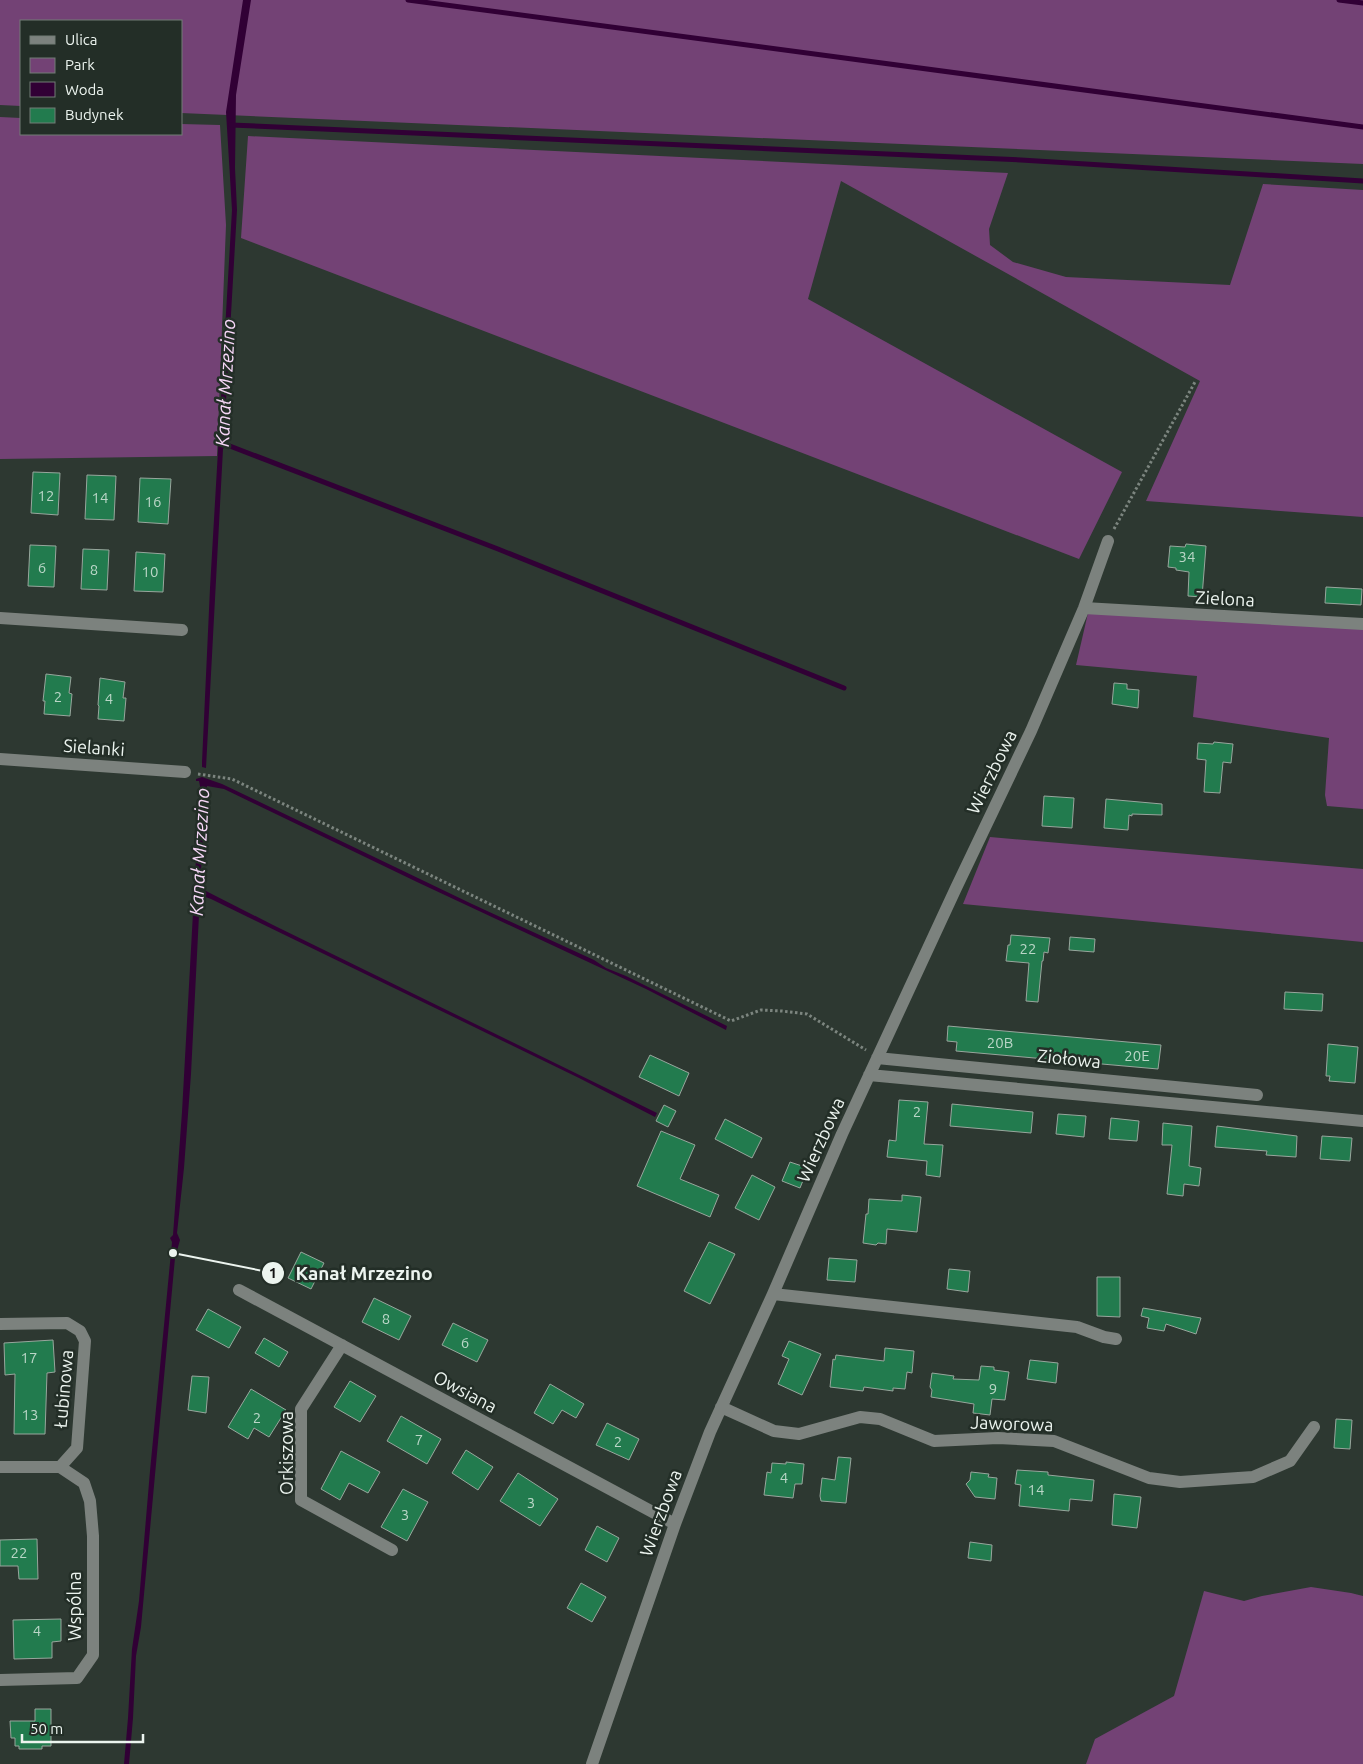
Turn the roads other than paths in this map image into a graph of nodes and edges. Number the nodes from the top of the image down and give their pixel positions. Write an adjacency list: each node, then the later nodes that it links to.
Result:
1 (1108, 541): 2 (street, Wierzbowa)
2 (1084, 608): 4 (street, Zielona); 8 (street, Wierzbowa)
3 (0, 618): 5 (street)
4 (1363, 624)
5 (182, 630)
6 (0, 759): 7 (street, Sielanki)
7 (185, 772)
8 (877, 1058): 9 (street, Wierzbowa); 10 (street, Ziołowa)
9 (869, 1075): 11 (street); 13 (street, Wierzbowa)
10 (1257, 1095)
11 (1363, 1121)
12 (239, 1290): 16 (street, Owsiana)
13 (773, 1294): 15 (street); 17 (street, Wierzbowa)
14 (0, 1324): 20 (street, Łubinowa)
15 (1116, 1339)
16 (342, 1345): 21 (street, Owsiana); 22 (street, Orkiszowa)
17 (721, 1407): 18 (street, Jaworowa); 21 (street, Wierzbowa)
18 (1314, 1426)
19 (0, 1467): 20 (street)
20 (60, 1467): 23 (street, Wspólna)
21 (674, 1524): 24 (street, Wierzbowa)
22 (392, 1550)
23 (0, 1680)
24 (592, 1764)

